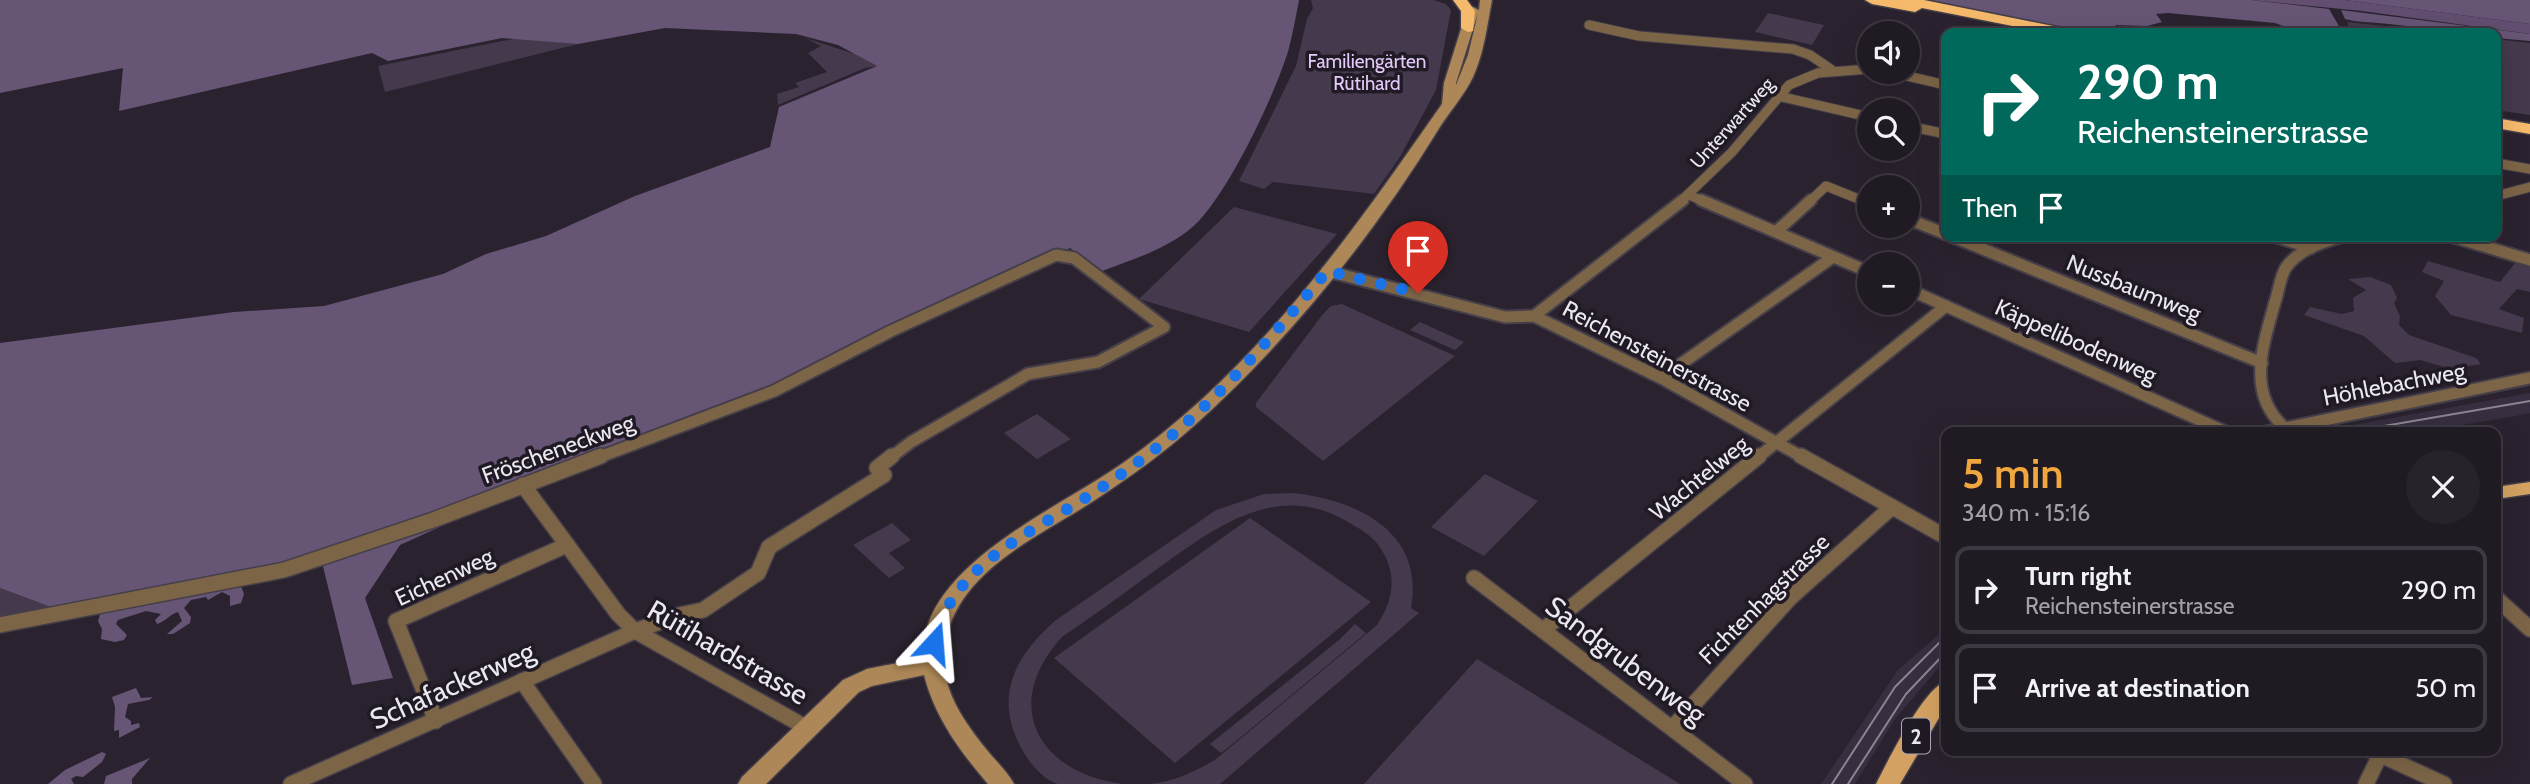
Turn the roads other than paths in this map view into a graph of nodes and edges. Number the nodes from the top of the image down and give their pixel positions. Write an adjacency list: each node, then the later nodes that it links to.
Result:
1 (1460, 0): 7 (highway)
2 (1475, 0): 7 (main road)
3 (1486, 0): 15 (main road)
4 (1872, 0): 8 (highway)
5 (1905, 0): 9 (highway)
6 (1589, 25): 11 (street, Unterwartweg)
7 (1468, 28): 15 (main road)
8 (2010, 28)
9 (2043, 28)
10 (1857, 69): 11 (street)
11 (1832, 70): 14 (street, Unterwartweg)
12 (1920, 79): 13 (street)
13 (1941, 84)
14 (1778, 96): 16 (street); 29 (street, Unterwartweg)
15 (1448, 104): 42 (main road)
16 (1857, 114)
17 (2501, 116): 18 (highway)
18 (2530, 120)
19 (2501, 124): 21 (highway)
20 (1920, 129): 23 (street)
21 (2530, 129)
22 (2501, 132): 24 (highway)
23 (1941, 133)
24 (2530, 136)
25 (2501, 164): 26 (street)
26 (2530, 169)
27 (2530, 187): 28 (street)
28 (2501, 194)
29 (1689, 195): 32 (street); 45 (street, Unterwartweg)
30 (1857, 198): 32 (street)
31 (1920, 224): 33 (street)
32 (1777, 231): 39 (street)
33 (1941, 232)
34 (1966, 242): 47 (street, Nussbaumweg)
35 (2292, 242): 38 (street)
36 (2327, 242): 38 (street)
37 (2470, 242): 40 (street)
38 (2311, 248): 47 (street)
39 (1833, 257): 41 (street); 48 (street)
40 (2530, 260)
41 (1857, 267)
42 (1327, 271): 45 (street, Reichensteinerstrasse); 65 (main road)
43 (1920, 294): 44 (street, Käppelibodenweg)
44 (1946, 306): 50 (street, Käppelibodenweg); 52 (street, Wachtelweg)
45 (1534, 316): 48 (street, Reichensteinerstrasse)
46 (1164, 327): 53 (street, Fröscheneckweg); 64 (street)
47 (2262, 363): 51 (street)
48 (1661, 378): 52 (street, Reichensteinerstrasse)
49 (2530, 378): 51 (street, Höhlebachweg)
50 (2215, 427)
51 (2284, 427)
52 (1776, 444): 56 (street, Reichensteinerstrasse); 63 (street, Wachtelweg)
53 (523, 485): 58 (street, Rütihardstrasse); 61 (street, Fröscheneckweg)
54 (2530, 488): 55 (main road)
55 (2501, 492)
56 (1892, 507): 57 (street, Reichensteinerstrasse); 69 (street, Fichtenhagstrasse)
57 (1941, 534)
58 (567, 545): 64 (street, Rütihardstrasse); 68 (street, Eichenweg)
59 (1474, 578): 63 (street, Sandgrubenweg)
60 (2501, 603): 62 (street)
61 (0, 625)
62 (2530, 629)
63 (1542, 630): 69 (street, Sandgrubenweg)
64 (635, 631): 66 (street, Schafackerweg); 70 (street, Rütihardstrasse)
65 (933, 665): 70 (main road); 77 (main road)
66 (522, 681): 68 (street, Schafackerweg); 75 (street)
67 (1941, 696): 79 (main road, 2)
68 (436, 721): 73 (street, Schafackerweg)
69 (1672, 727): 78 (street, Sandgrubenweg)
70 (807, 728): 76 (main road)
71 (2376, 756): 80 (street)
72 (2386, 756): 81 (street)
73 (321, 778): 74 (street, Schafackerweg)
74 (291, 784)
75 (594, 784)
76 (750, 784)
77 (1002, 784)
78 (1745, 784)
79 (1888, 784)
80 (2366, 784)
81 (2445, 784)

